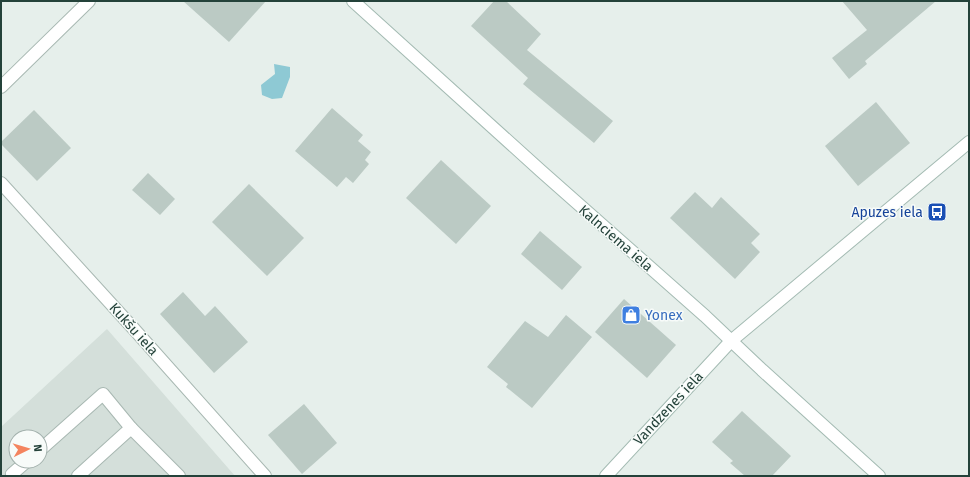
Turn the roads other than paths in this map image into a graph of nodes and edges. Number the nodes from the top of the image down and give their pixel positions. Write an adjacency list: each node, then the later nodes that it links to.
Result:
1 (89, 1): 3 (street)
2 (353, 1): 6 (street, Kalnciema iela)
3 (1, 87)
4 (969, 142): 6 (street)
5 (1, 183): 13 (street, Kukšu iela)
6 (731, 341): 14 (street, Vandzenes iela); 15 (street, Kalnciema iela)
7 (131, 428): 8 (street); 10 (street); 12 (street)
8 (48, 443)
9 (18, 469): 11 (street)
10 (172, 474)
11 (14, 476)
12 (78, 476)
13 (265, 476)
14 (606, 476)
15 (879, 476)

